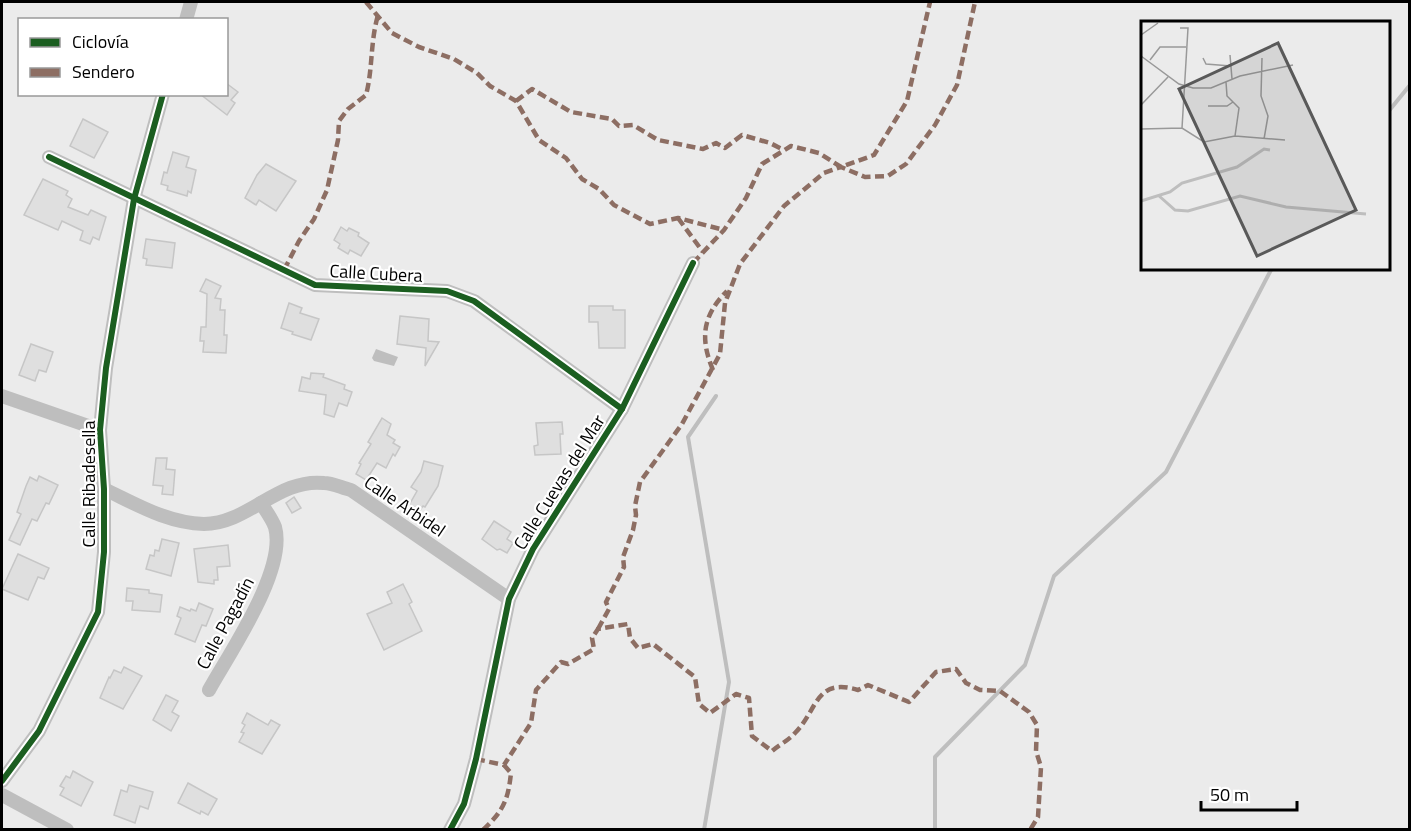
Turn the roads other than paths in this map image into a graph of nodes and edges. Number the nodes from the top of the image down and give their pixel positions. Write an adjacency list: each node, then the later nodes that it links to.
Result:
1 (191, 2): 2 (street)
2 (187, 18)
3 (163, 96): 5 (street, Calle Ribadesella)
4 (49, 157): 5 (street, Calle Cubera)
5 (134, 199): 8 (street, Calle Cubera); 9 (street, Calle Ribadesella)
6 (693, 263): 8 (street, Calle Cuevas del Mar)
7 (4, 401): 9 (street)
8 (622, 409): 12 (street, Calle Cuevas del Mar)
9 (100, 430): 10 (street, Calle Ribadesella)
10 (104, 489): 11 (street, Calle Arbidel); 14 (street, Calle Ribadesella)
11 (261, 503): 12 (street, Calle Arbidel); 13 (street, Calle Pagadín)
12 (508, 598): 17 (street, Calle Cuevas del Mar)
13 (209, 690)
14 (2, 781)
15 (2, 795): 16 (street)
16 (66, 830)
17 (450, 830)

